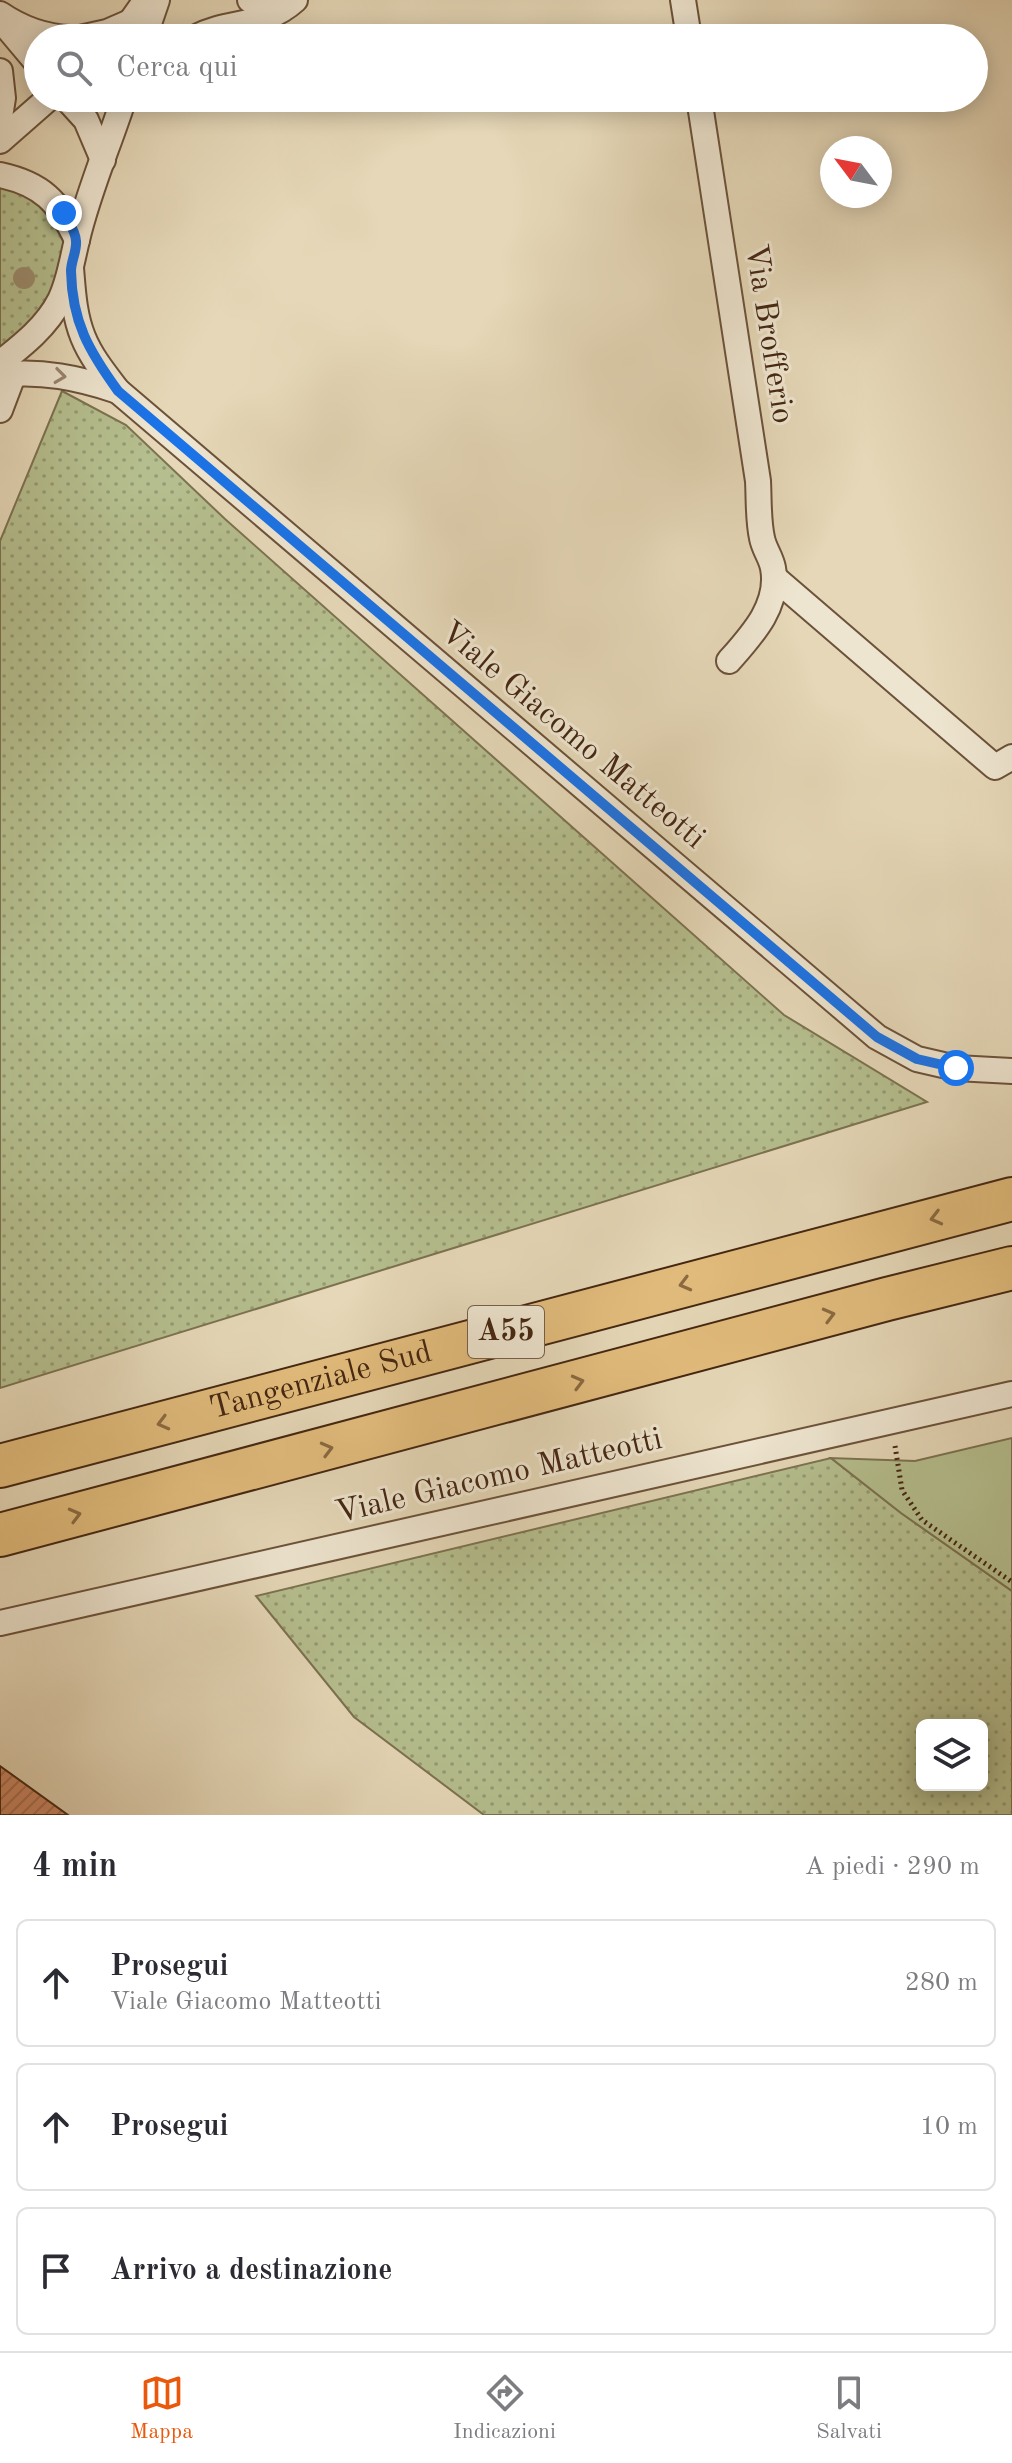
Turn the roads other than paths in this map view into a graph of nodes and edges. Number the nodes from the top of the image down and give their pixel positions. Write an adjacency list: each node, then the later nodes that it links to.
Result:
1 (146, 0): 8 (street)
2 (157, 0): 9 (street)
3 (250, 0): 4 (street)
4 (277, 0)
5 (295, 0): 10 (street)
6 (683, 0): 11 (street)
7 (0, 16): 12 (street); 13 (street)
8 (135, 24)
9 (138, 24)
10 (242, 24)
11 (687, 24)
12 (24, 28)
13 (24, 46)
14 (0, 71): 19 (street)
15 (33, 112): 20 (street)
16 (79, 112): 21 (street)
17 (120, 112): 21 (street)
18 (701, 112): 28 (street, Via Brofferio)
19 (0, 117)
20 (0, 141)
21 (103, 160): 23 (street)
22 (0, 175): 23 (street)
23 (77, 240): 24 (street)
24 (71, 268): 25 (street); 26 (street, Viale Giacomo Matteotti)
25 (5, 370): 26 (street, Viale Giacomo Matteotti, one-way to 26); 27 (street)
26 (118, 391): 31 (street, Viale Giacomo Matteotti)
27 (0, 410)
28 (775, 578): 29 (street); 30 (street)
29 (729, 661)
30 (1012, 757)
31 (1012, 1071)
32 (1012, 1199): 35 (highway, Tangenziale Sud / A55, one-way to 35)
33 (1012, 1268): 36 (highway, Tangenziale Sud / A55, one-way to 33)
34 (1012, 1394): 37 (street, Viale Giacomo Matteotti)
35 (0, 1466)
36 (0, 1535)
37 (0, 1623)

